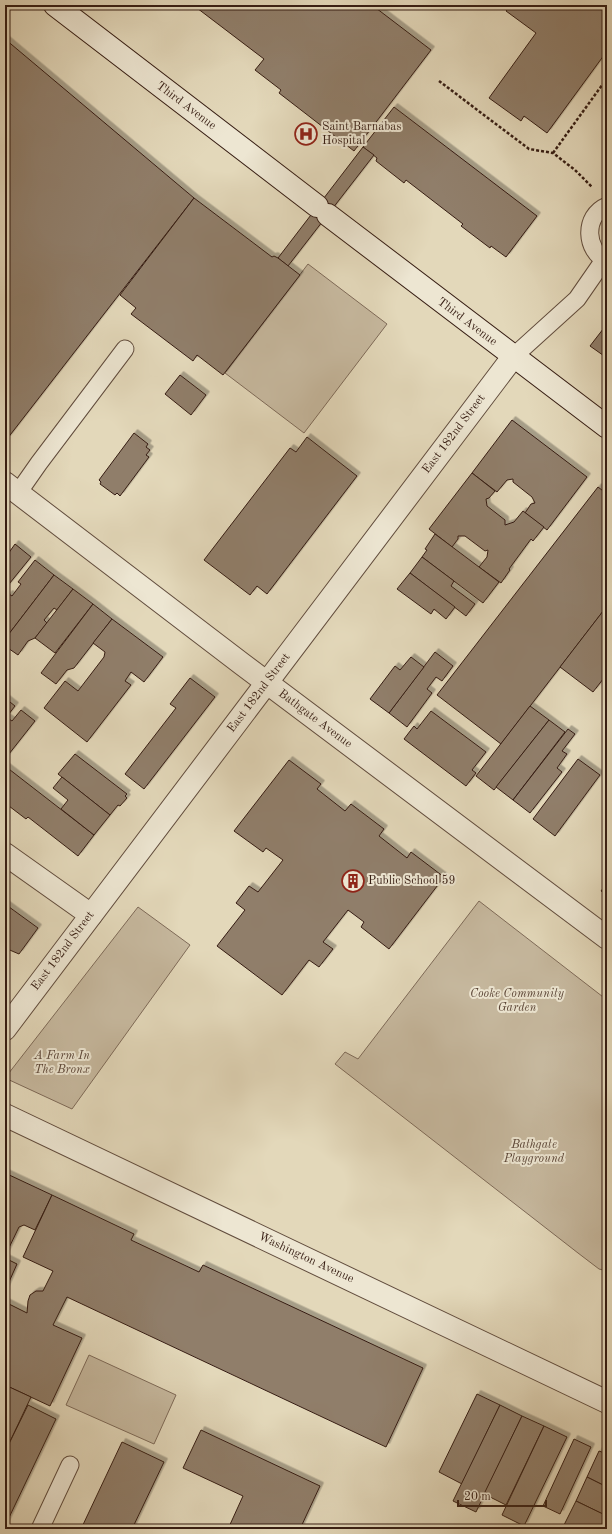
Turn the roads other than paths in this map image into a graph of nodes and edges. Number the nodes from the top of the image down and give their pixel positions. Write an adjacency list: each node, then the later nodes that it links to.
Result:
1 (55, 5): 5 (street, Third Avenue)
2 (607, 206): 3 (lane)
3 (606, 260): 5 (lane)
4 (125, 349): 7 (lane)
5 (513, 357): 6 (street, Third Avenue); 8 (street, East 182nd Street)
6 (607, 428)
7 (12, 488): 8 (street, Bathgate Avenue)
8 (267, 683): 10 (street, East 182nd Street); 11 (street, Bathgate Avenue)
9 (5, 854): 10 (street)
10 (91, 915): 12 (street, East 182nd Street)
11 (607, 938)
12 (5, 1029)
13 (5, 1115): 14 (street, Washington Avenue)
14 (607, 1402)
15 (70, 1466): 16 (lane)
16 (40, 1529)

